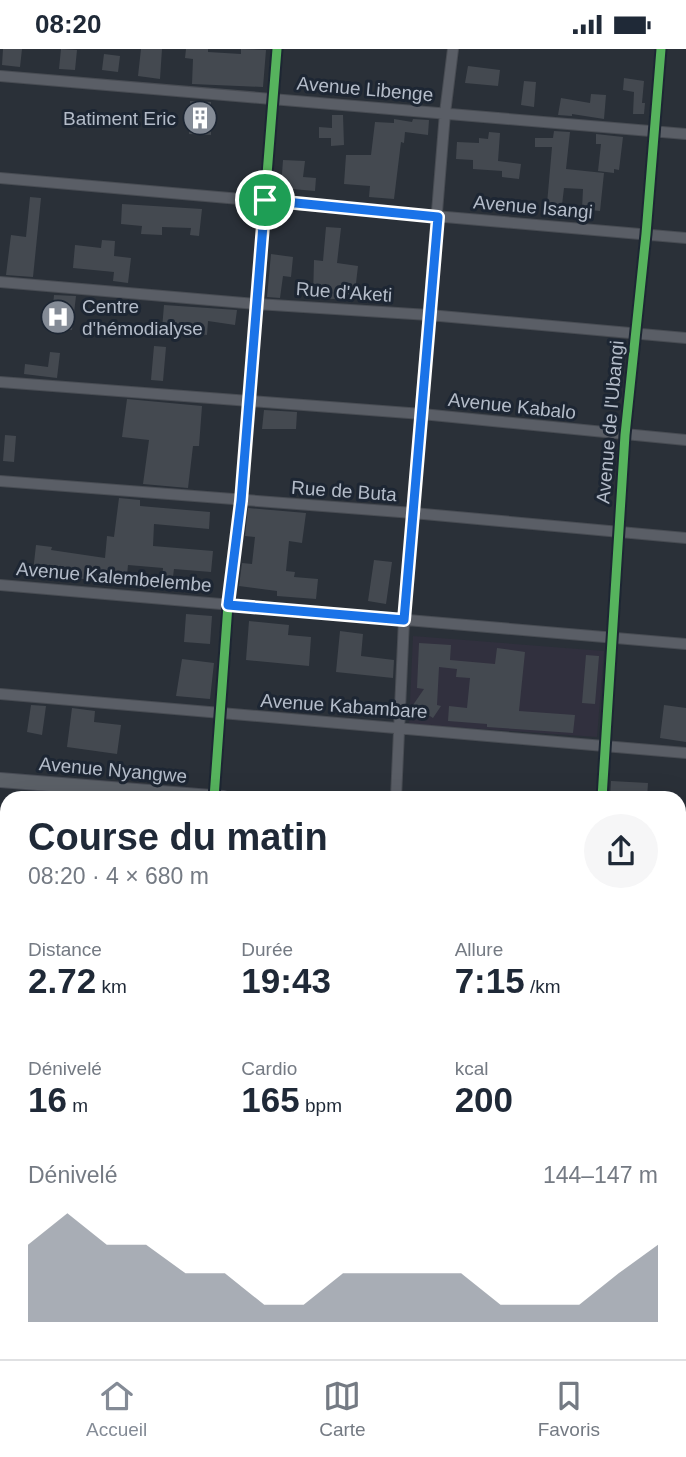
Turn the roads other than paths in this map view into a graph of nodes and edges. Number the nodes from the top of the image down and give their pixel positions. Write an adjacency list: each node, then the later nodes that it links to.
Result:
1 (277, 49): 5 (street)
2 (453, 49): 6 (street)
3 (661, 49): 7 (street, Avenue de l'Ubangi)
4 (0, 76): 5 (street, Avenue Libenge)
5 (273, 98): 6 (street, Avenue Libenge); 10 (street)
6 (445, 113): 7 (street, Avenue Libenge); 11 (street)
7 (654, 131): 8 (street, Avenue Libenge); 12 (street, Avenue de l'Ubangi)
8 (686, 134)
9 (0, 178): 10 (street, Avenue Isangi)
10 (265, 200): 11 (street, Avenue Isangi); 15 (street)
11 (438, 217): 12 (street, Avenue Isangi); 16 (street)
12 (646, 234): 13 (street, Avenue Isangi); 17 (street, Avenue de l'Ubangi)
13 (686, 238)
14 (0, 282): 15 (street, Rue d'Aketi)
15 (257, 304): 16 (street, Rue d'Aketi); 20 (street)
16 (429, 315): 17 (street, Rue d'Aketi); 21 (street)
17 (636, 334): 18 (street, Rue d'Aketi); 22 (street, Avenue de l'Ubangi)
18 (686, 338)
19 (0, 382): 20 (street, Avenue Kabalo)
20 (249, 401): 21 (street, Avenue Kabalo); 25 (street)
21 (422, 414): 22 (street, Avenue Kabalo); 26 (street)
22 (625, 435): 23 (street, Avenue Kabalo); 27 (street, Avenue de l'Ubangi)
23 (686, 440)
24 (0, 481): 25 (street, Rue de Buta)
25 (241, 501): 26 (street, Rue de Buta); 30 (street)
26 (413, 513): 27 (street, Rue de Buta); 31 (street)
27 (618, 532): 28 (street, Rue de Buta); 32 (street, Avenue de l'Ubangi)
28 (686, 538)
29 (0, 585): 30 (street, Avenue Kalembelembe)
30 (228, 605): 31 (street, Avenue Kalembelembe); 35 (street)
31 (404, 620): 32 (street, Avenue Kalembelembe); 36 (street)
32 (610, 637): 33 (street, Avenue Kalembelembe); 37 (street, Avenue de l'Ubangi)
33 (686, 644)
34 (0, 694): 35 (street, Avenue Kabambare)
35 (220, 714): 36 (street, Avenue Kabambare); 41 (street)
36 (399, 727): 37 (street, Avenue Kabambare); 42 (street)
37 (604, 745): 38 (street, Avenue Kabambare); 43 (street, Avenue de l'Ubangi)
38 (686, 753)
39 (0, 780): 40 (main road, Avenue Nyangwe)
40 (131, 791)
41 (214, 791)
42 (396, 791)
43 (602, 791)

